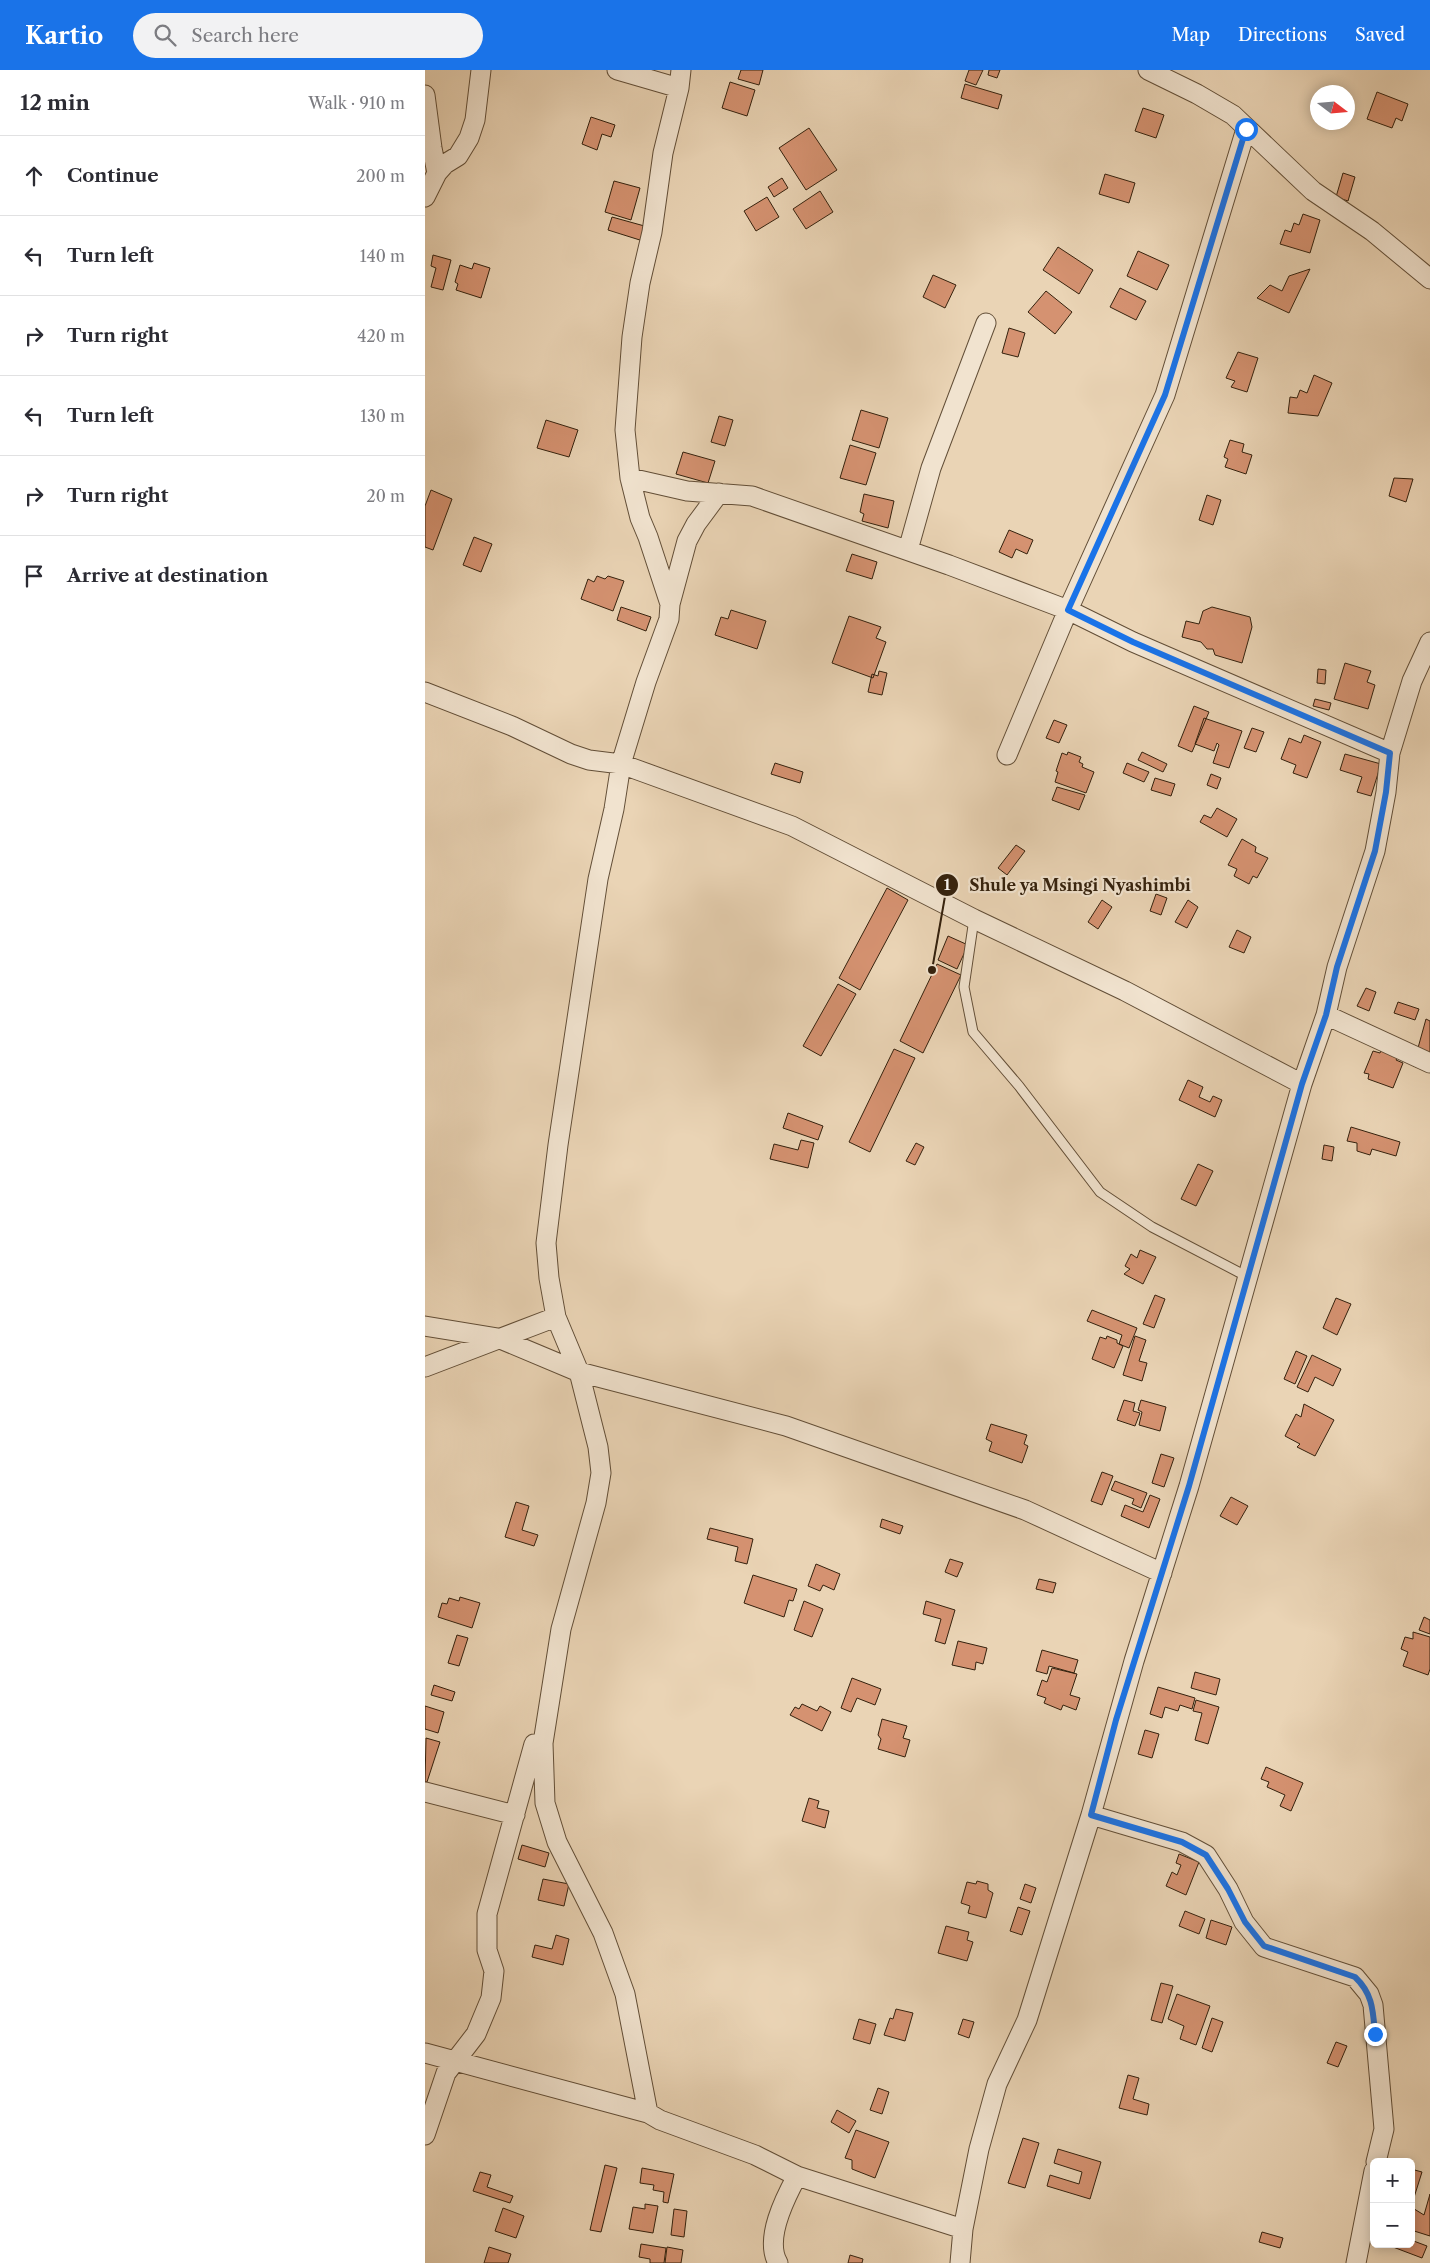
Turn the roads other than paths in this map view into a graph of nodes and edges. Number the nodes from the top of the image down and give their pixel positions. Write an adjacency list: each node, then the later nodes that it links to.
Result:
1 (481, 70): 7 (street)
2 (617, 70): 4 (street)
3 (1147, 70): 6 (street)
4 (680, 79): 11 (street)
5 (425, 94): 7 (street)
6 (1246, 129): 9 (street); 15 (street)
7 (437, 172): 8 (street)
8 (425, 197)
9 (1430, 279)
10 (986, 323): 13 (street)
11 (630, 478): 12 (street); 14 (street)
12 (719, 493): 13 (street); 14 (street)
13 (908, 550): 15 (street)
14 (670, 604): 20 (street)
15 (1068, 610): 18 (street); 19 (street)
16 (1430, 642): 18 (street)
17 (425, 692): 20 (street)
18 (1390, 753): 22 (street)
19 (1007, 755)
20 (621, 764): 21 (street); 26 (street)
21 (974, 919): 24 (street); 25 (lane)
22 (1326, 1015): 23 (street); 24 (street)
23 (1430, 1063)
24 (1302, 1084): 25 (street)
25 (1248, 1277): 31 (street)
26 (556, 1317): 28 (street); 30 (street)
27 (425, 1326): 28 (street)
28 (498, 1338): 29 (street); 30 (street)
29 (425, 1367)
30 (579, 1372): 31 (street); 38 (street)
31 (1162, 1573): 35 (street)
32 (535, 1743): 34 (street)
33 (425, 1792): 34 (street)
34 (515, 1815): 37 (street)
35 (1091, 1815): 40 (street); 43 (street)
36 (425, 2053): 37 (street)
37 (454, 2060): 38 (street); 39 (street)
38 (648, 2113): 41 (street)
39 (425, 2135)
40 (1377, 2158)
41 (797, 2176): 43 (street); 44 (street)
42 (1370, 2191): 46 (street)
43 (963, 2229): 45 (street)
44 (778, 2263)
45 (960, 2263)
46 (1356, 2263)

